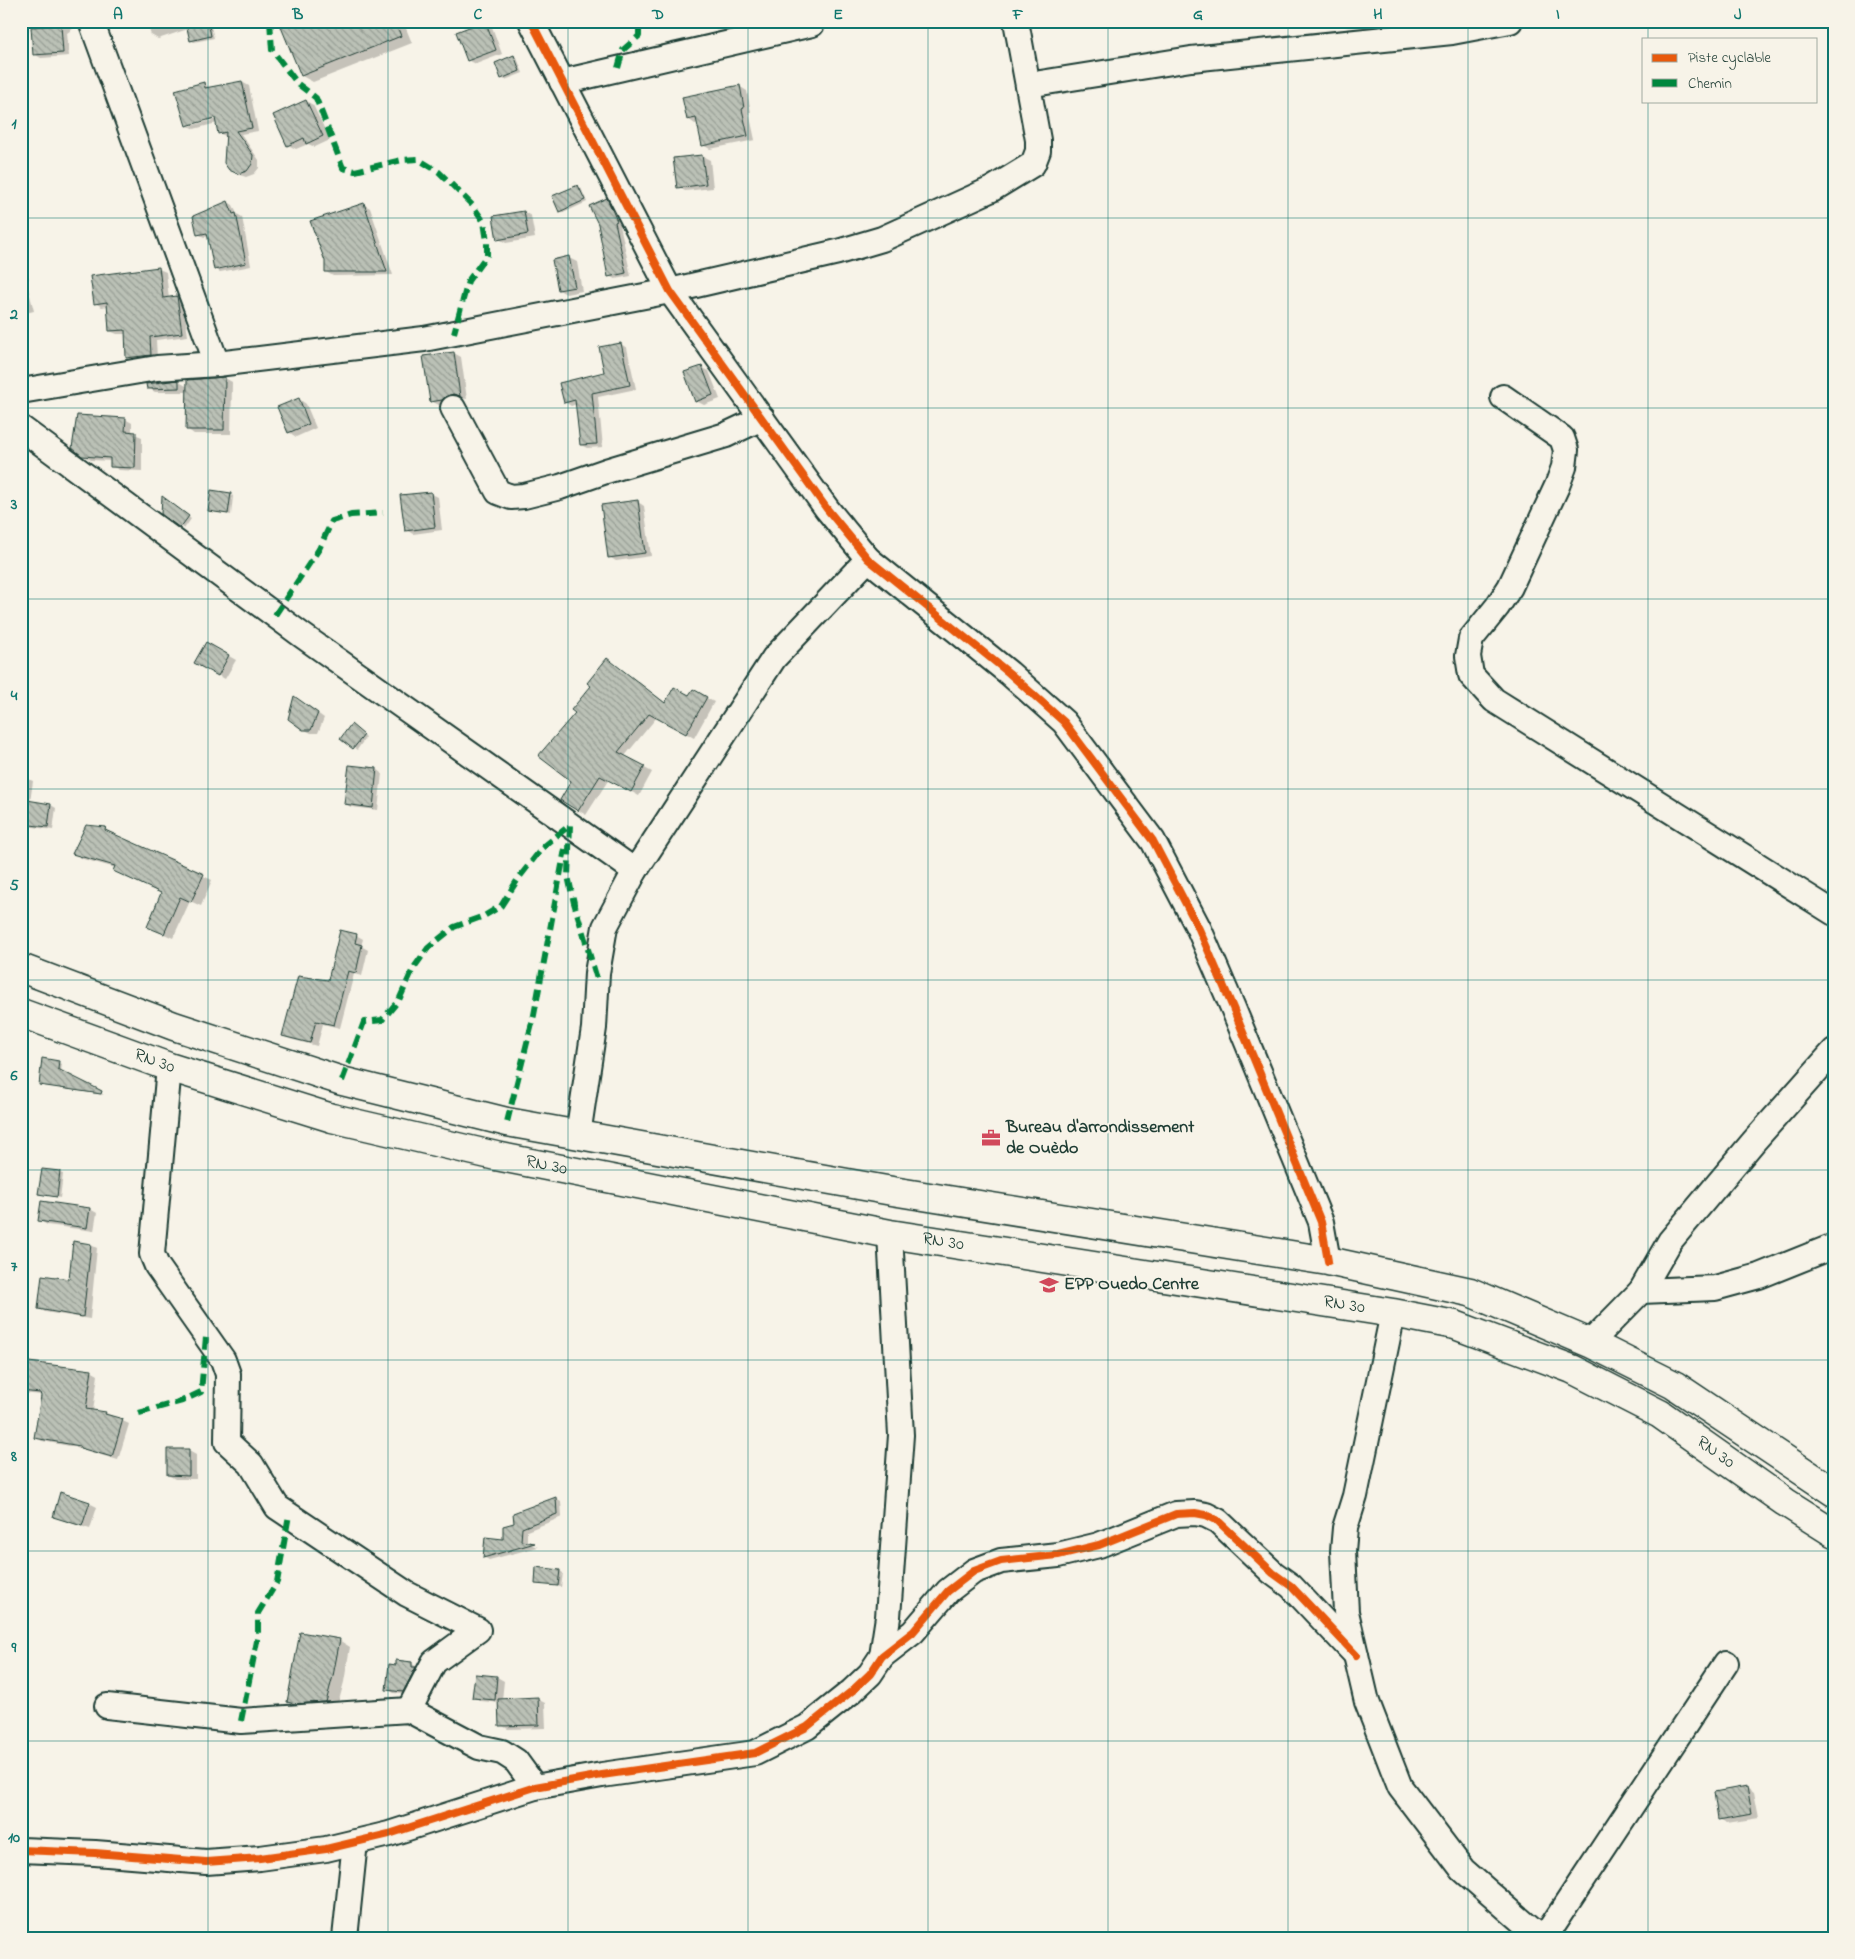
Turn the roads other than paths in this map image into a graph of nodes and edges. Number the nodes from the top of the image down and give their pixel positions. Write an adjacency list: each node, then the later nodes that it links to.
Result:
1 (90, 21): 10 (street)
2 (531, 21): 7 (street)
3 (1016, 21): 8 (street)
4 (1510, 21): 6 (street)
5 (812, 24): 7 (street)
6 (1451, 26): 8 (street)
7 (562, 82): 9 (street)
8 (1028, 85): 9 (street)
9 (670, 291): 10 (street); 14 (street)
10 (217, 364): 11 (street)
11 (21, 392)
12 (1503, 396): 18 (street)
13 (453, 408): 14 (street)
14 (762, 418): 16 (street)
15 (21, 428): 17 (street)
16 (868, 559): 17 (street); 26 (street)
17 (635, 871): 23 (street)
18 (1834, 913)
19 (21, 968): 23 (main road, RN 30)
20 (21, 1013): 22 (main road, RN 30 / RN 30)
21 (1834, 1051): 27 (street)
22 (169, 1067): 24 (main road, RN 30 / RN 30); 36 (street)
23 (578, 1135): 26 (main road, RN 30)
24 (890, 1234): 28 (main road, RN 30 / RN 30); 33 (street)
25 (1834, 1246): 27 (street)
26 (1328, 1261): 29 (main road, RN 30)
27 (1641, 1291): 29 (street)
28 (1393, 1313): 31 (main road, RN 30 / RN 30); 32 (street)
29 (1590, 1343): 30 (main road, RN 30)
30 (1834, 1492)
31 (1834, 1533)
32 (1356, 1654): 33 (street); 41 (street)
33 (882, 1656): 37 (street)
34 (1726, 1663): 41 (street)
35 (107, 1706): 36 (street)
36 (409, 1710): 37 (street)
37 (535, 1787): 38 (street)
38 (355, 1842): 39 (street); 40 (street)
39 (21, 1850)
40 (345, 1938)
41 (1543, 1938)

